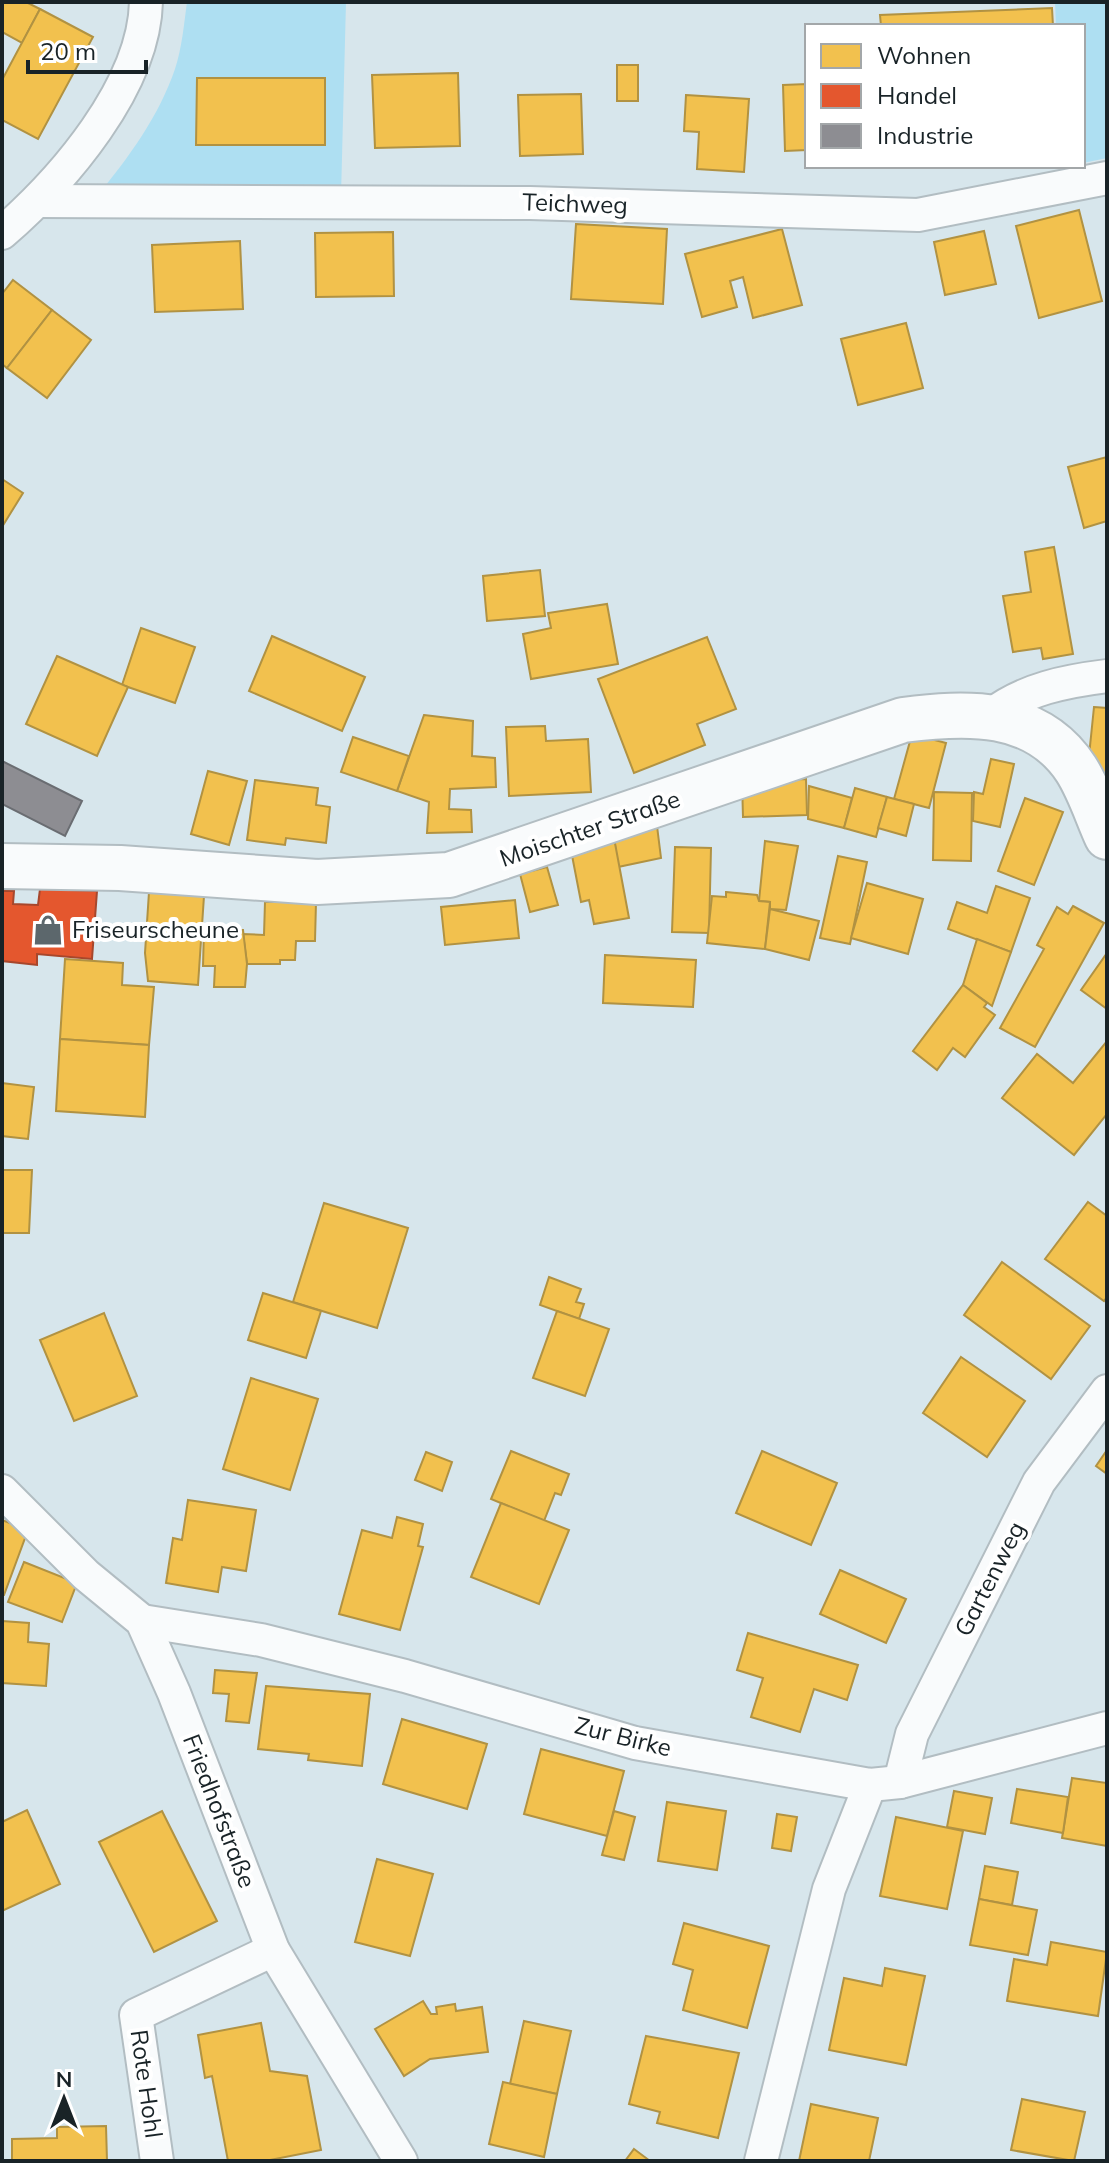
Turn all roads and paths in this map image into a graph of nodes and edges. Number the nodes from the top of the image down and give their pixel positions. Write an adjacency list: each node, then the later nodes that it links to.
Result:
1 (146, 2): 3 (street)
2 (1107, 178): 3 (street, Teichweg)
3 (38, 201): 4 (street)
4 (2, 233)
5 (1107, 676): 6 (street)
6 (991, 715): 7 (street, Moischter Straße); 8 (street, Moischter Straße)
7 (1107, 837)
8 (2, 866)
9 (1107, 1391): 13 (street, Gartenweg)
10 (2, 1491): 11 (street, Friedhofstraße)
11 (142, 1621): 13 (street, Zur Birke); 14 (street, Friedhofstraße)
12 (1107, 1728): 13 (street, Zur Birke)
13 (885, 1783): 17 (street, Gartenweg)
14 (273, 1950): 15 (street, Rote Hohl); 16 (street, Friedhofstraße)
15 (157, 2161)
16 (401, 2161)
17 (761, 2161)

